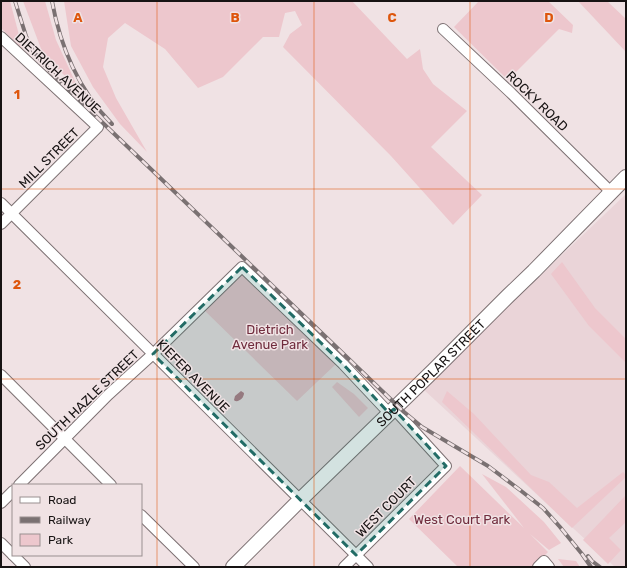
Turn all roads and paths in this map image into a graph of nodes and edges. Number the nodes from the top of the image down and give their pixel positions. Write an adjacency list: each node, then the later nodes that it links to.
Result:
1 (443, 29): 5 (street, ROCKY ROAD)
2 (1, 37): 3 (street, DIETRICH AVENUE)
3 (98, 127): 7 (street, MILL STREET)
4 (626, 177): 5 (main road, SOUTH POPLAR STREET)
5 (611, 192): 11 (main road, SOUTH POPLAR STREET)
6 (1, 203): 7 (street, KIEFER AVENUE)
7 (12, 213): 8 (street, MILL STREET); 9 (street, KIEFER AVENUE)
8 (1, 224)
9 (153, 354): 11 (street, SOUTH HAZLE STREET); 12 (street, SOUTH HAZLE STREET); 16 (street, KIEFER AVENUE)
10 (1, 375): 12 (street)
11 (392, 411): 16 (main road, SOUTH POPLAR STREET); 21 (street, WEST COURT)
12 (64, 439): 13 (street, SOUTH HAZLE STREET); 14 (street)
13 (20, 484)
14 (110, 484)
15 (12, 492): 17 (street)
16 (300, 500): 21 (street, KIEFER AVENUE); 25 (main road, SOUTH POPLAR STREET)
17 (1, 503)
18 (142, 516): 24 (street)
19 (1, 543): 20 (street)
20 (12, 554)
21 (356, 555): 26 (street, WEST COURT); 27 (street, KIEFER AVENUE)
22 (14, 556): 23 (street)
23 (25, 567)
24 (194, 567)
25 (233, 567)
26 (344, 567)
27 (368, 567)

